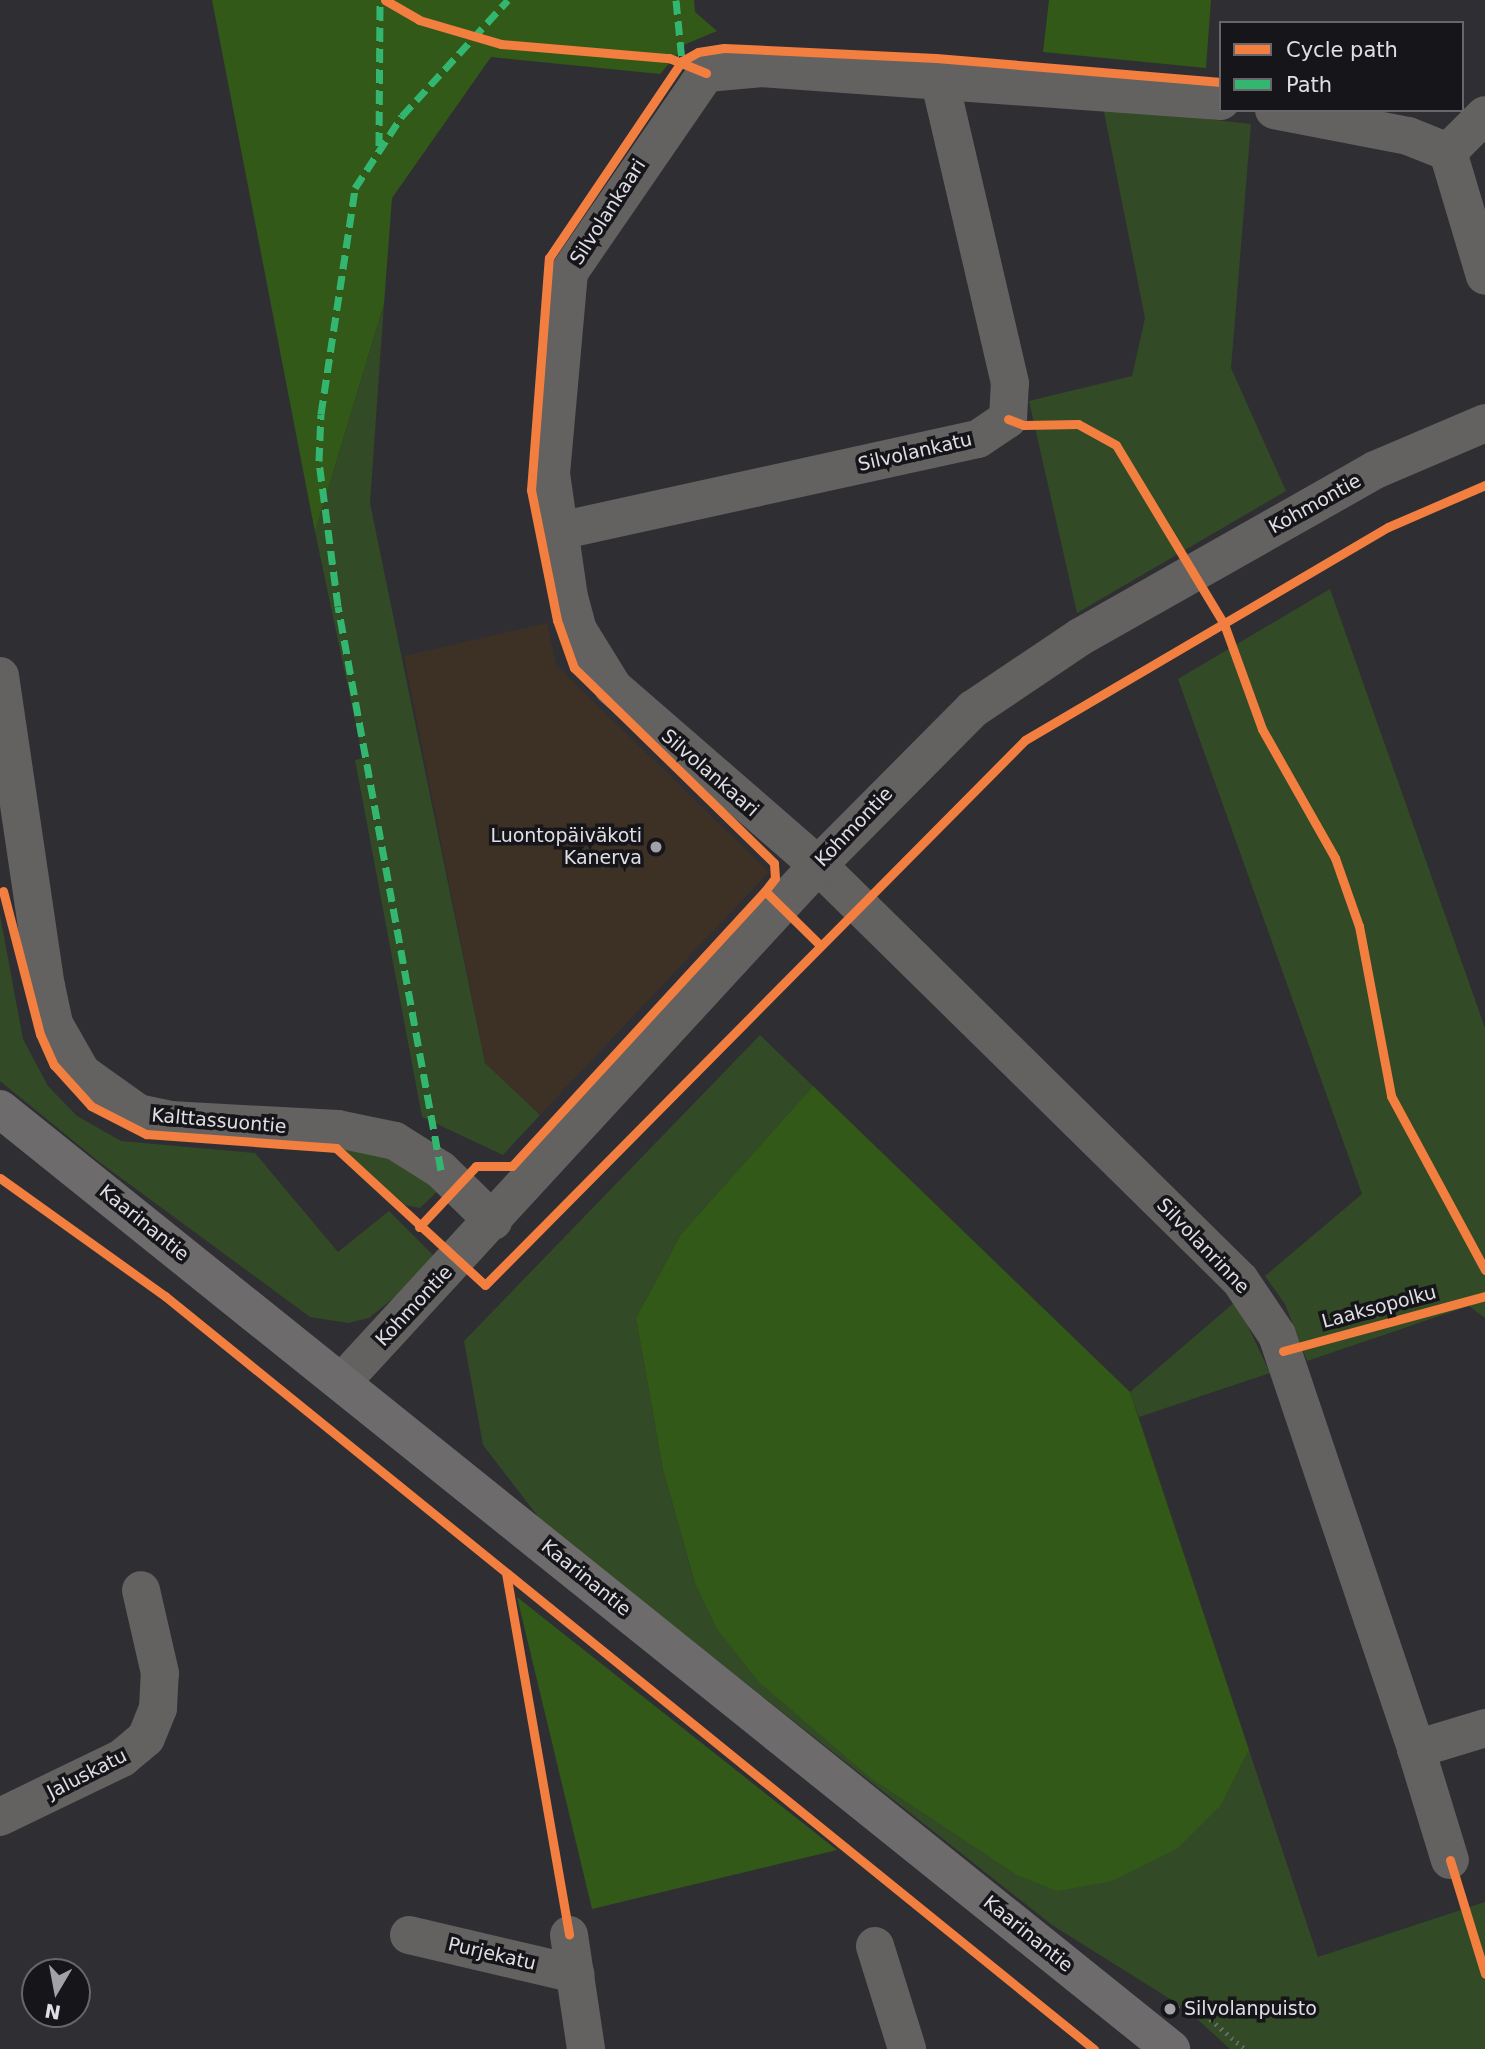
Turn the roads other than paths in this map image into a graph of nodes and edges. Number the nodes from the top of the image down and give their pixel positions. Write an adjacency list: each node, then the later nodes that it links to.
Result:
1 (940, 81): 2 (street, Silvolankaari); 8 (street, Silvolankaari); 8 (street, Silvolankatu)
2 (1219, 101)
3 (1284, 112): 5 (street)
4 (1485, 115): 5 (street)
5 (1448, 152): 6 (street)
6 (1485, 276)
7 (1485, 423): 10 (street, Kohmontie)
8 (559, 531): 10 (street, Silvolankaari)
9 (0, 676): 12 (street, Kalttassuontie)
10 (818, 865): 12 (street, Kohmontie); 16 (street, Silvolanrinne)
11 (0, 1109): 13 (main road, Kaarinantie)
12 (493, 1222): 13 (street, Kohmontie)
13 (342, 1382): 25 (main road, Kaarinantie)
14 (141, 1590): 17 (street, Jaluskatu)
15 (1485, 1728): 16 (street)
16 (1416, 1749): 18 (street, Silvolanrinne)
17 (0, 1818)
18 (1450, 1860)
19 (409, 1935): 22 (street, Purjekatu)
20 (569, 1935): 22 (street)
21 (875, 1945): 24 (street)
22 (575, 1974): 23 (street)
23 (586, 2049)
24 (907, 2049)
25 (1171, 2049)

